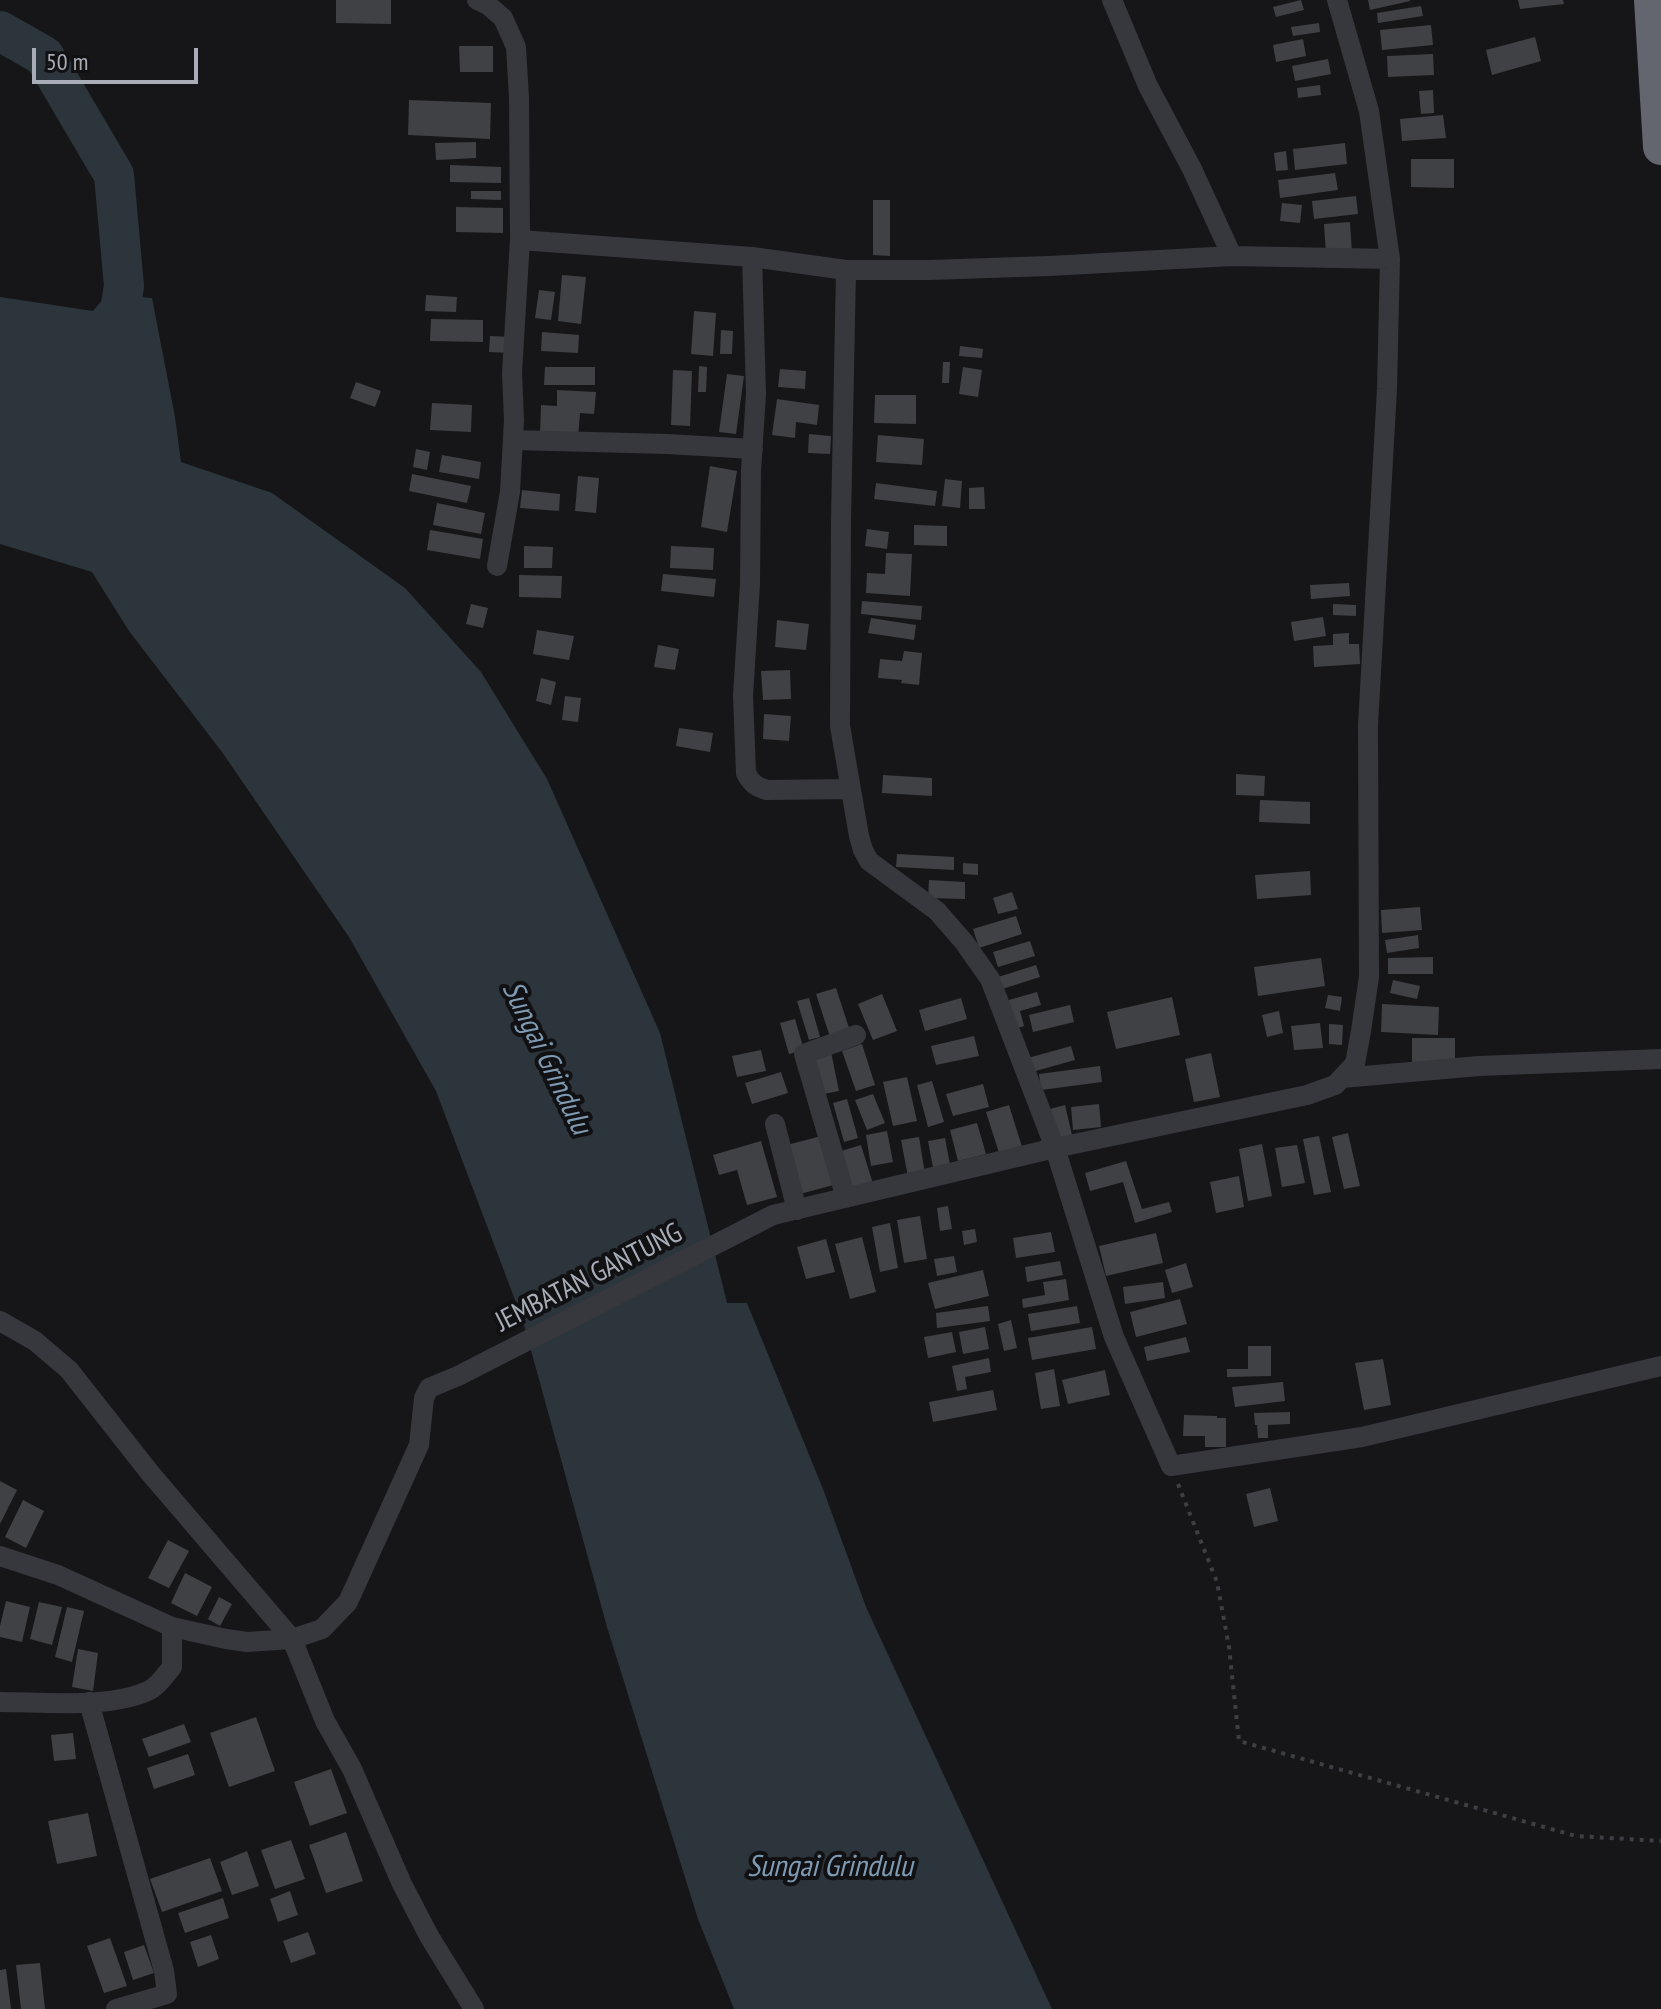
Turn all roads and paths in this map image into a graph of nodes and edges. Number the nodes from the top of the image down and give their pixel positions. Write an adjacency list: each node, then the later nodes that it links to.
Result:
1 (477, 0): 6 (street)
2 (1112, 0): 7 (street)
3 (1337, 0): 9 (street)
4 (1652, 0): 5 (highway)
5 (1661, 147)
6 (520, 240): 8 (street); 11 (street)
7 (1232, 256): 9 (street); 10 (street)
8 (752, 257): 10 (street); 12 (street)
9 (1390, 259): 17 (street)
10 (846, 270): 14 (street)
11 (513, 440): 12 (street); 13 (street)
12 (753, 449): 14 (street)
13 (497, 566)
14 (851, 789): 19 (street)
15 (856, 1035): 20 (street)
16 (1661, 1059): 17 (street)
17 (1342, 1078): 19 (street, JEMBATAN GANTUNG)
18 (775, 1124): 21 (street)
19 (1055, 1148): 20 (street, JEMBATAN GANTUNG); 24 (street)
20 (846, 1198): 21 (street, JEMBATAN GANTUNG)
21 (797, 1210): 27 (street, JEMBATAN GANTUNG)
22 (0, 1321): 27 (street)
23 (1661, 1366): 24 (street)
24 (1171, 1466): 30 (path)
25 (0, 1556): 26 (street)
26 (172, 1627): 27 (street); 29 (street)
27 (292, 1639): 33 (street)
28 (0, 1702): 29 (street)
29 (89, 1702): 31 (street)
30 (1661, 1841)
31 (170, 2001): 32 (street)
32 (116, 2009)
33 (474, 2009)

